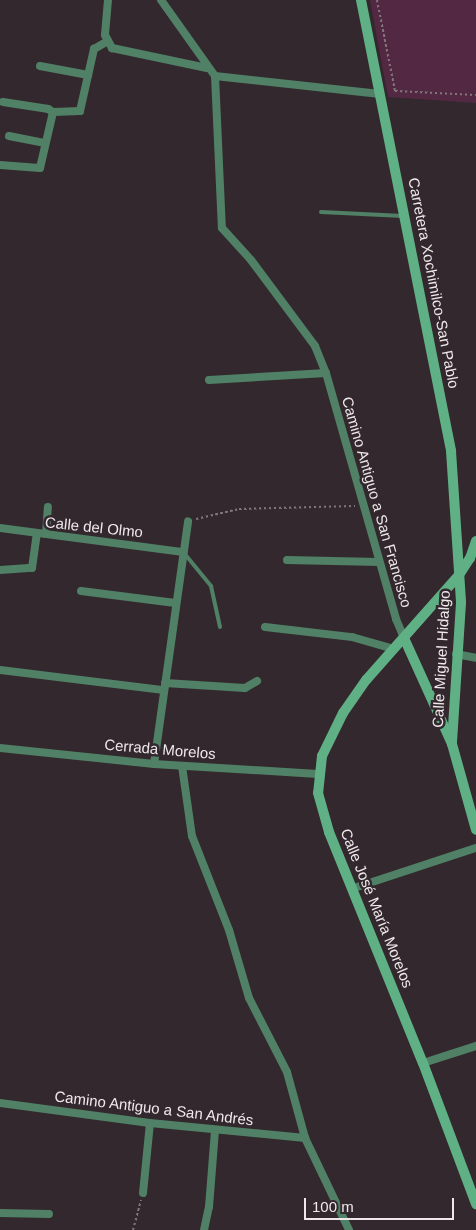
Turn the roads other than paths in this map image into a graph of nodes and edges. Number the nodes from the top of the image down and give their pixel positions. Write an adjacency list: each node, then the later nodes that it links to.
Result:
1 (108, 0): 4 (street)
2 (161, 0): 6 (street)
3 (361, 0): 9 (main road, Carretera Xochimilco-San Pablo)
4 (106, 42): 6 (street); 7 (street)
5 (40, 66): 7 (street)
6 (207, 68): 8 (street)
7 (88, 75): 11 (street)
8 (215, 76): 9 (street); 17 (street, Camino Antiguo a San Francisco)
9 (380, 94): 16 (main road, Carretera Xochimilco-San Pablo)
10 (3, 102): 11 (street)
11 (53, 112): 13 (street)
12 (9, 136): 13 (street)
13 (45, 143): 14 (street)
14 (0, 165)
15 (321, 212): 16 (lane)
16 (405, 216): 29 (main road, Carretera Xochimilco-San Pablo)
17 (326, 373): 18 (street); 27 (street, Camino Antiguo a San Francisco)
18 (209, 380)
19 (48, 507): 23 (street)
20 (188, 521): 25 (street)
21 (0, 528): 22 (street)
22 (37, 534): 23 (street, Calle del Olmo); 28 (street, Calle del Olmo)
23 (46, 534): 25 (street, Calle del Olmo)
24 (476, 541): 29 (main road, Calle José María Morelos)
25 (183, 552): 31 (street); 32 (lane)
26 (287, 560): 27 (street)
27 (380, 562): 34 (street, Camino Antiguo a San Francisco)
28 (0, 570)
29 (459, 575): 34 (main road, Calle José María Morelos); 36 (main road, Calle Miguel Hidalgo)
30 (81, 591): 31 (street)
31 (175, 603): 40 (street)
32 (220, 627)
33 (265, 627): 35 (street)
34 (404, 638): 35 (main road, Calle José María Morelos); 41 (main road, Calle Miguel Hidalgo)
35 (394, 649): 45 (main road, Calle José María Morelos)
36 (456, 654): 37 (street); 41 (main road, Calle Miguel Hidalgo)
37 (476, 658)
38 (0, 670): 40 (street)
39 (257, 681): 40 (street)
40 (164, 686): 43 (street)
41 (452, 744): 46 (main road, Calle Miguel Hidalgo)
42 (0, 748): 43 (street, Cerrada Morelos)
43 (154, 764): 44 (street, Cerrada Morelos)
44 (182, 766): 45 (street, Cerrada Morelos); 54 (street)
45 (318, 774): 48 (main road, Calle José María Morelos)
46 (476, 830)
47 (476, 848): 48 (street)
48 (354, 888): 50 (main road, Calle José María Morelos)
49 (476, 1046): 50 (street)
50 (423, 1063): 56 (main road, Calle José María Morelos)
51 (0, 1103): 52 (street, Camino Antiguo a San Andrés)
52 (150, 1123): 53 (street, Camino Antiguo a San Andrés); 55 (street)
53 (215, 1130): 54 (street, Camino Antiguo a San Andrés); 59 (street)
54 (305, 1138): 60 (street)
55 (142, 1193)
56 (476, 1204)
57 (0, 1213): 58 (street)
58 (49, 1214)
59 (204, 1230)
60 (349, 1230)

